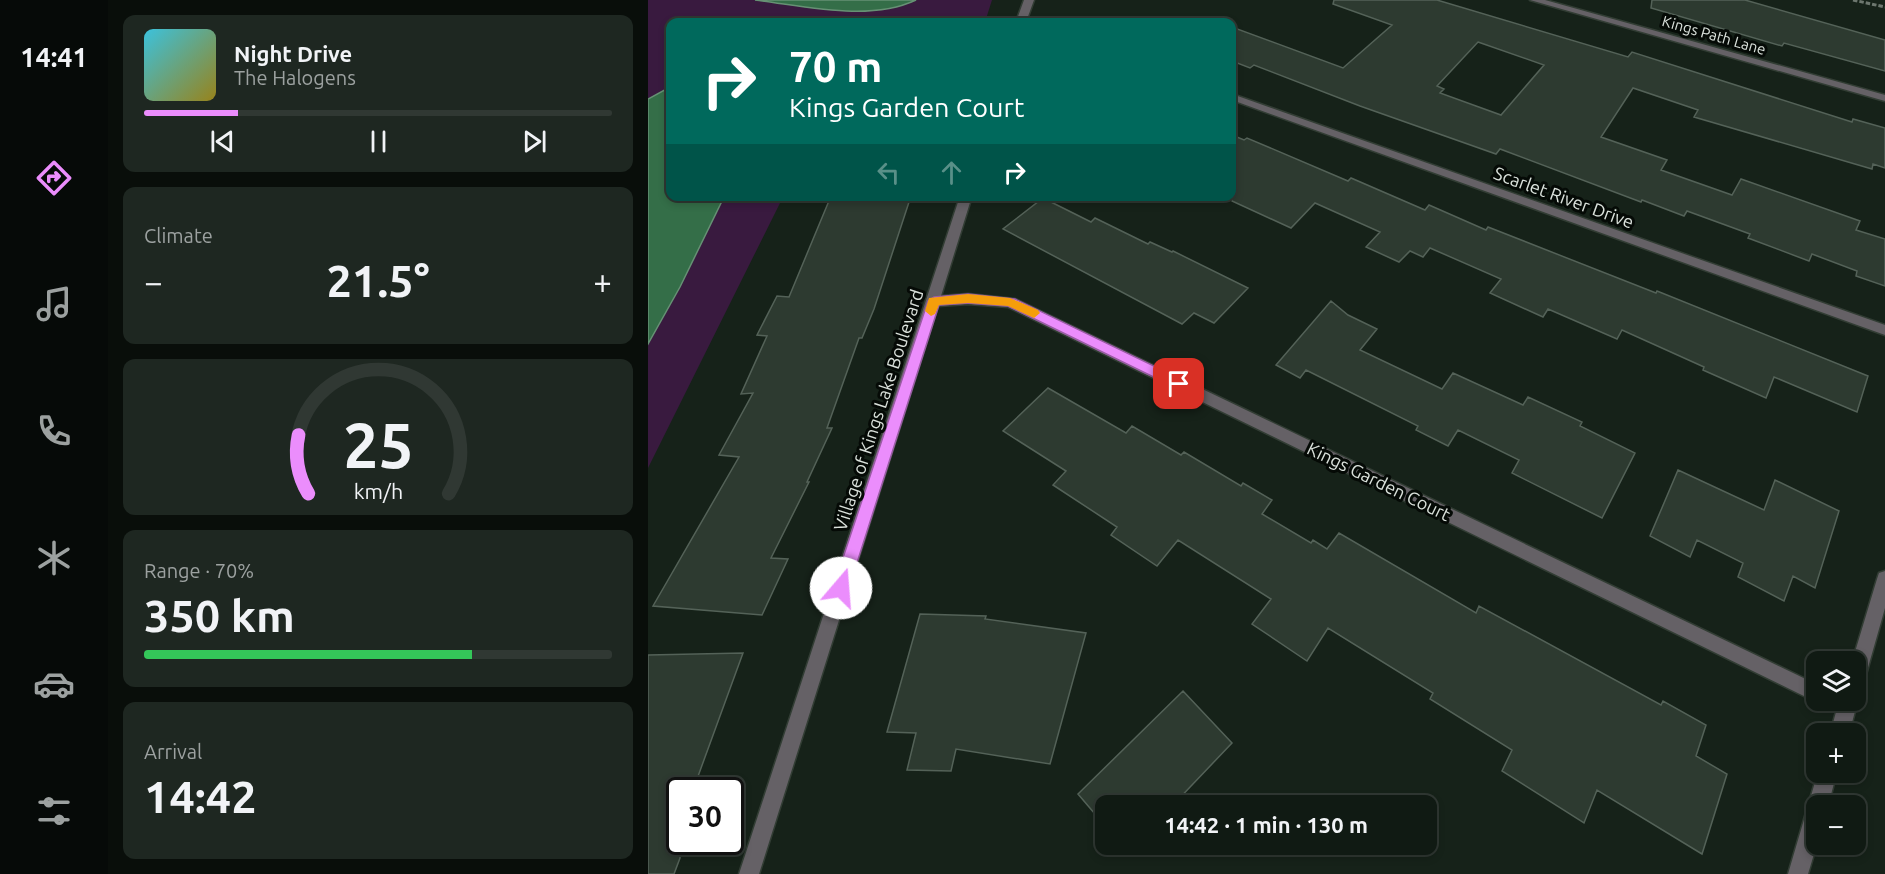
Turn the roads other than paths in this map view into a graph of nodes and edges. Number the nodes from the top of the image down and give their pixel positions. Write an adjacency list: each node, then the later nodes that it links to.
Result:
1 (1029, 0): 3 (street)
2 (1535, 0): 5 (street, Kings Path Lane)
3 (1022, 18)
4 (1236, 98): 8 (street, Scarlet River Drive)
5 (1885, 98)
6 (964, 201): 7 (street, Village of Kings Lake Boulevard)
7 (934, 301): 11 (street, Kings Garden Court); 13 (street, Village of Kings Lake Boulevard)
8 (1885, 330)
9 (1885, 579): 10 (street)
10 (1864, 651)
11 (1806, 688)
12 (1806, 846): 14 (street)
13 (749, 874)
14 (1798, 874)

